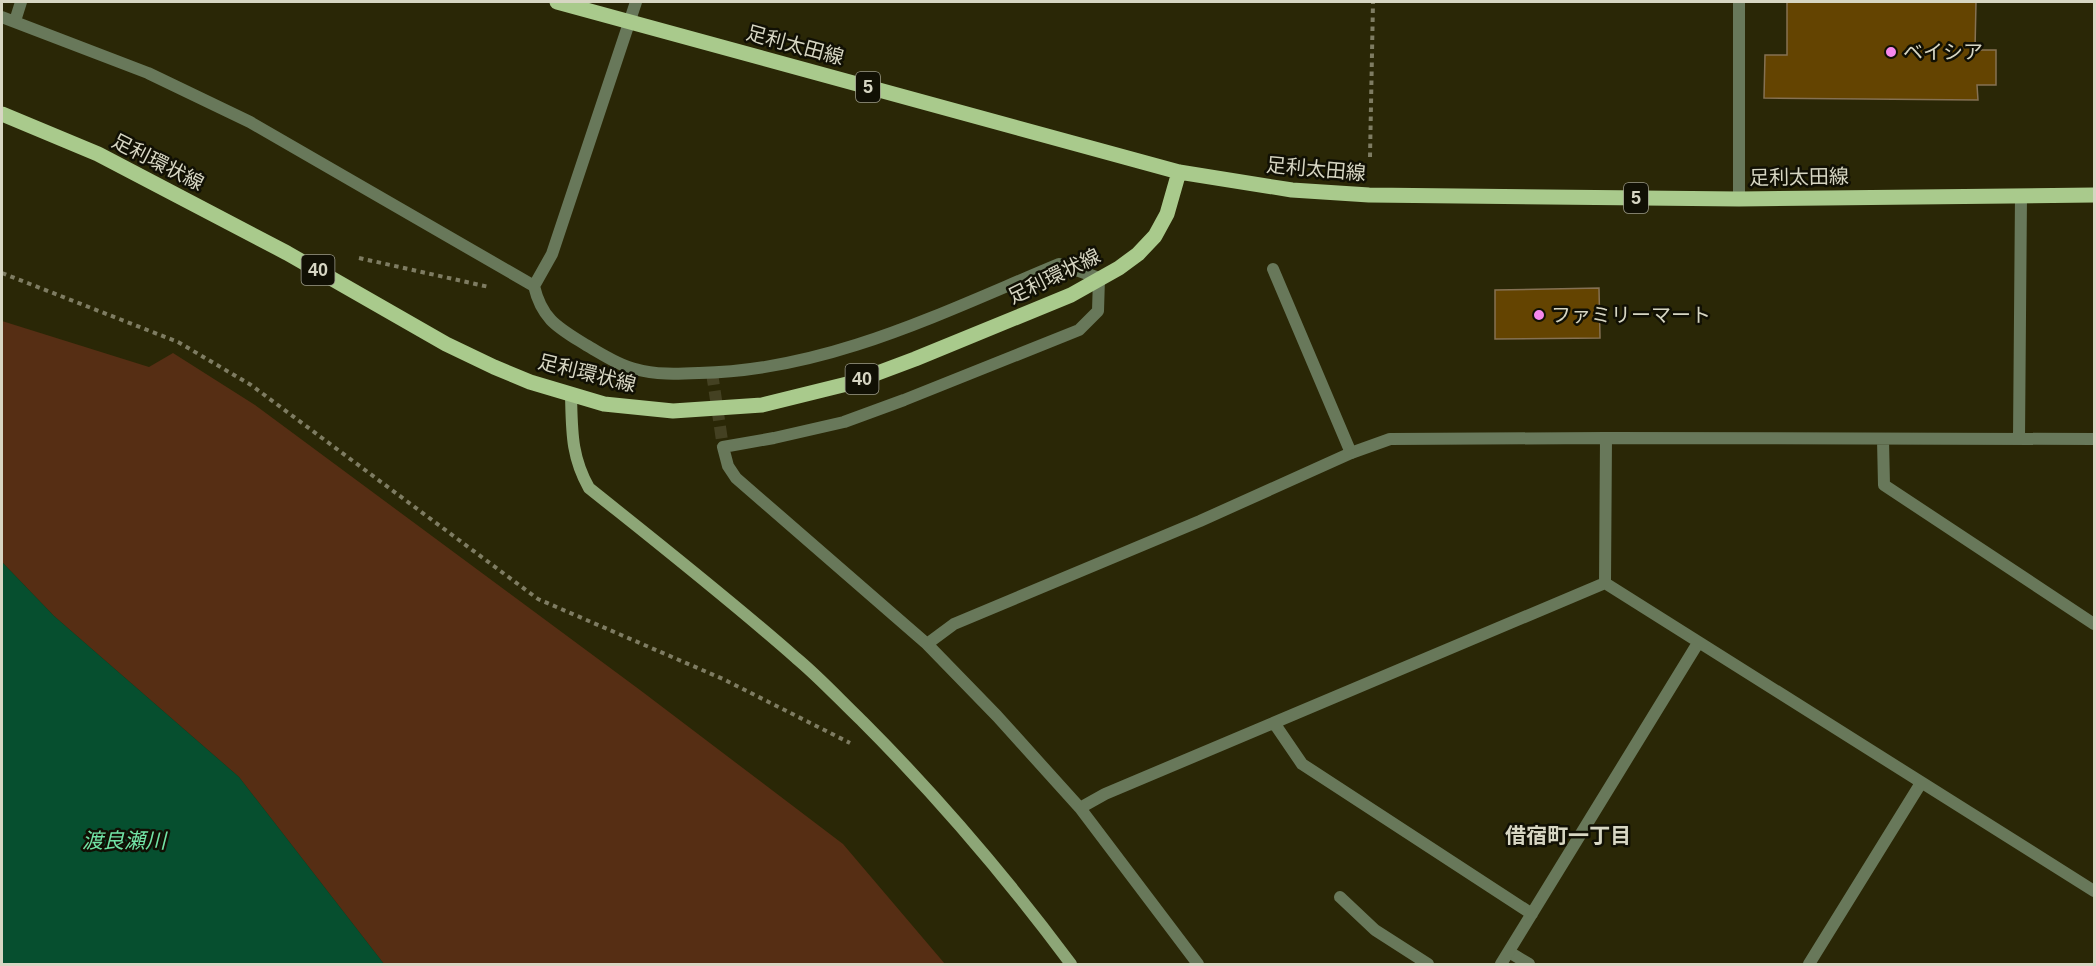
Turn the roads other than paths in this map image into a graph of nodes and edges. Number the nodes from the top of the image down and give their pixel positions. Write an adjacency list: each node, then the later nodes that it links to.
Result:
1 (21, 2): 6 (street)
2 (557, 2): 7 (main road, 足利太田線 / 5)
3 (636, 2): 7 (street)
4 (1739, 2): 12 (street)
5 (2, 17): 6 (street)
6 (15, 21): 15 (street)
7 (630, 21): 9 (main road, 足利太田線 / 5); 15 (street)
8 (2, 114): 16 (main road, 足利環状線 / 40)
9 (1179, 172): 12 (main road, 足利太田線 / 5); 14 (main road, 足利環状線 / 40)
10 (2021, 195): 11 (main road, 足利太田線 / 5); 12 (main road, 足利太田線 / 5); 18 (street)
11 (2094, 195)
12 (1739, 199)
13 (1273, 269): 21 (street)
14 (1099, 278): 15 (street); 16 (main road, 足利環状線 / 40); 25 (street)
15 (534, 286)
16 (571, 395): 33 (street)
17 (1606, 438): 20 (street); 21 (street); 22 (street)
18 (2019, 438): 19 (street); 20 (street)
19 (2094, 439)
20 (1883, 440): 23 (street)
21 (1351, 453): 25 (street)
22 (1605, 583): 24 (street); 26 (street)
23 (2094, 624)
24 (1698, 643): 27 (street); 31 (street)
25 (927, 644): 28 (street)
26 (1274, 723): 28 (street); 31 (street)
27 (1921, 783): 29 (street); 38 (street)
28 (1080, 808): 34 (street)
29 (2094, 891)
30 (1340, 897): 35 (street)
31 (1532, 914): 32 (street)
32 (1509, 952): 36 (street); 37 (street)
33 (1071, 964)
34 (1198, 964)
35 (1428, 964)
36 (1501, 964)
37 (1528, 964)
38 (1809, 964)

